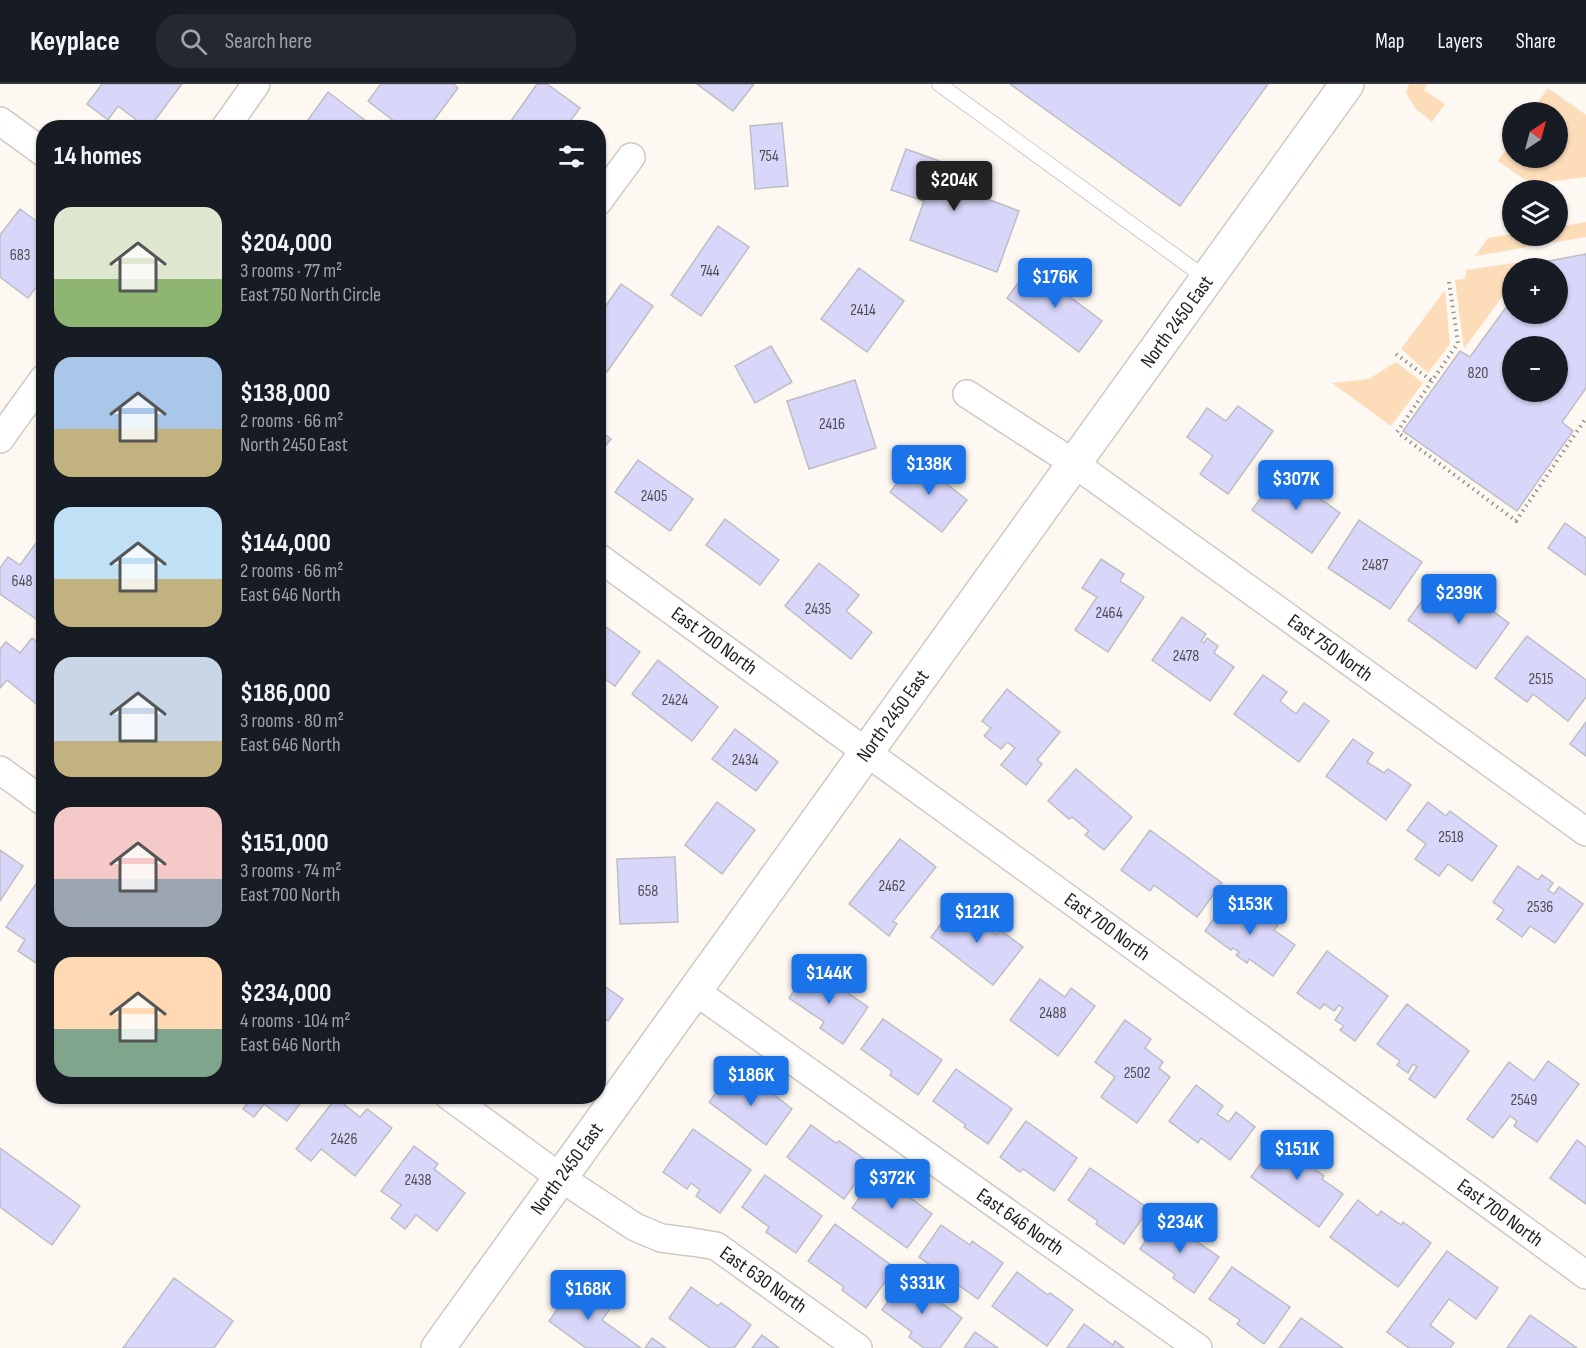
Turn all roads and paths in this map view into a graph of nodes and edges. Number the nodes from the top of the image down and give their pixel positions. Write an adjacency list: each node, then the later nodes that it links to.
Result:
1 (256, 84): 4 (street)
2 (939, 84): 9 (lane)
3 (1347, 84): 9 (street, North 2450 East)
4 (231, 120)
5 (0, 121): 6 (street)
6 (36, 147)
7 (631, 157): 8 (street)
8 (606, 191)
9 (1207, 279): 17 (street, North 2450 East)
10 (1449, 282): 12 (path)
11 (1396, 354): 12 (path)
12 (1432, 381): 15 (path)
13 (36, 389): 16 (street)
14 (967, 394): 17 (street, East 750 North)
15 (1586, 418)
16 (0, 439)
17 (1075, 464): 19 (street, North 2450 East); 22 (street, East 750 North)
18 (606, 563): 19 (street, East 700 North)
19 (867, 752): 23 (street, North 2450 East); 26 (street, East 700 North)
20 (0, 770): 21 (street)
21 (36, 796)
22 (1586, 832)
23 (695, 991): 25 (street, North 2450 East); 29 (street, East 646 North)
24 (460, 1104): 25 (street, East 630 North)
25 (561, 1178): 27 (street, North 2450 East); 28 (street, East 630 North)
26 (1586, 1275)
27 (450, 1344)
28 (858, 1348)
29 (1198, 1348)

